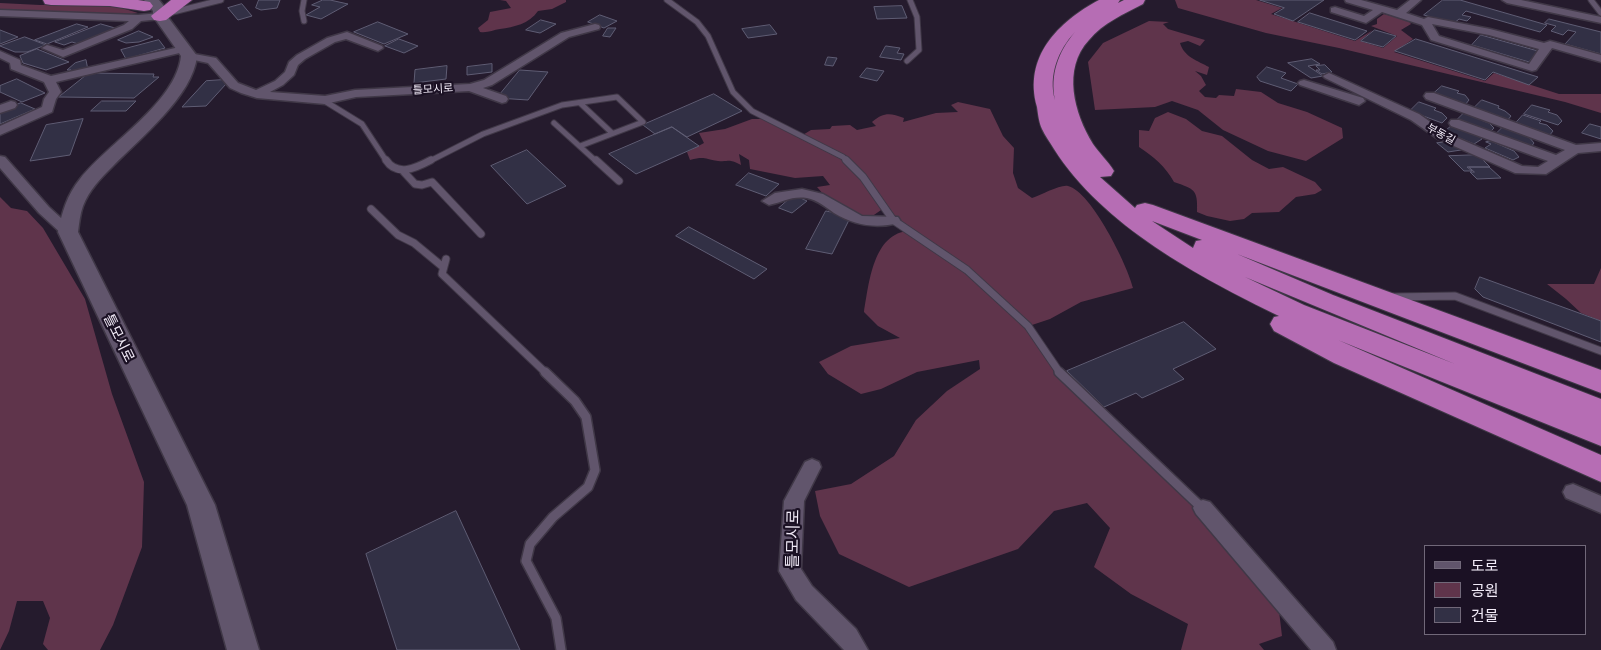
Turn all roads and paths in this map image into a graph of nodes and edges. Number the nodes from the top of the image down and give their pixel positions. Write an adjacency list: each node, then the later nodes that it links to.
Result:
1 (51, 0): 2 (highway)
2 (86, 0): 14 (highway)
3 (184, 0): 14 (highway)
4 (221, 0): 14 (lane)
5 (304, 0): 21 (lane)
6 (667, 0): 57 (lane)
7 (910, 0): 32 (lane)
8 (1112, 0): 60 (highway)
9 (1137, 0): 56 (highway)
10 (1350, 0): 15 (street)
11 (1416, 0): 18 (street)
12 (1507, 0): 20 (street)
13 (1592, 0): 19 (lane)
14 (146, 8): 17 (street); 26 (street); 29 (main road)
15 (1380, 9): 16 (street); 18 (street)
16 (1335, 10)
17 (0, 13)
18 (1399, 14): 22 (street)
19 (1601, 14)
20 (1601, 20)
21 (304, 22)
22 (1426, 23): 25 (street); 25 (street)
23 (557, 26): 28 (street)
24 (595, 27): 28 (street, 틀모시로)
25 (1546, 47): 31 (street)
26 (47, 48)
27 (378, 48): 37 (street)
28 (544, 49): 36 (street, 틀모시로)
29 (187, 52): 34 (street); 37 (street, 틀모시로); 58 (main road)
30 (0, 54): 34 (street)
31 (1601, 58)
32 (907, 61)
33 (1329, 76): 46 (street, 부동길)
34 (50, 80): 44 (street)
35 (1304, 83): 46 (street)
36 (470, 87): 39 (street); 40 (street, 틀모시로)
37 (257, 94): 40 (street, 틀모시로)
38 (1430, 96): 49 (street, 부동길)
39 (502, 99)
40 (323, 100): 52 (lane)
41 (580, 103): 45 (lane); 45 (lane); 52 (lane)
42 (554, 123): 47 (lane)
43 (1455, 123): 50 (street, 부동길)
44 (0, 131)
45 (612, 133): 47 (lane)
46 (1442, 136): 50 (street, 부동길)
47 (580, 146): 53 (lane)
48 (1601, 147): 49 (street, 부동길)
49 (1575, 149): 50 (street, 부동길)
50 (1557, 160)
51 (3, 166): 58 (street)
52 (403, 171): 59 (lane)
53 (619, 181)
54 (769, 201): 57 (street)
55 (371, 209): 72 (lane)
56 (1146, 210): 61 (highway); 64 (highway)
57 (892, 220): 70 (lane)
58 (68, 232): 71 (main road, 틀모시로)
59 (481, 234)
60 (1186, 255): 65 (highway); 67 (highway)
61 (1377, 297): 62 (lane); 63 (highway)
62 (1601, 351)
63 (1601, 382)
64 (1601, 411)
65 (1601, 434)
66 (812, 467): 73 (street, 틀모시로)
67 (1601, 469)
68 (1573, 492): 69 (street)
69 (1601, 505)
70 (1202, 508): 74 (street)
71 (243, 650)
72 (561, 650)
73 (858, 650)
74 (1326, 650)

